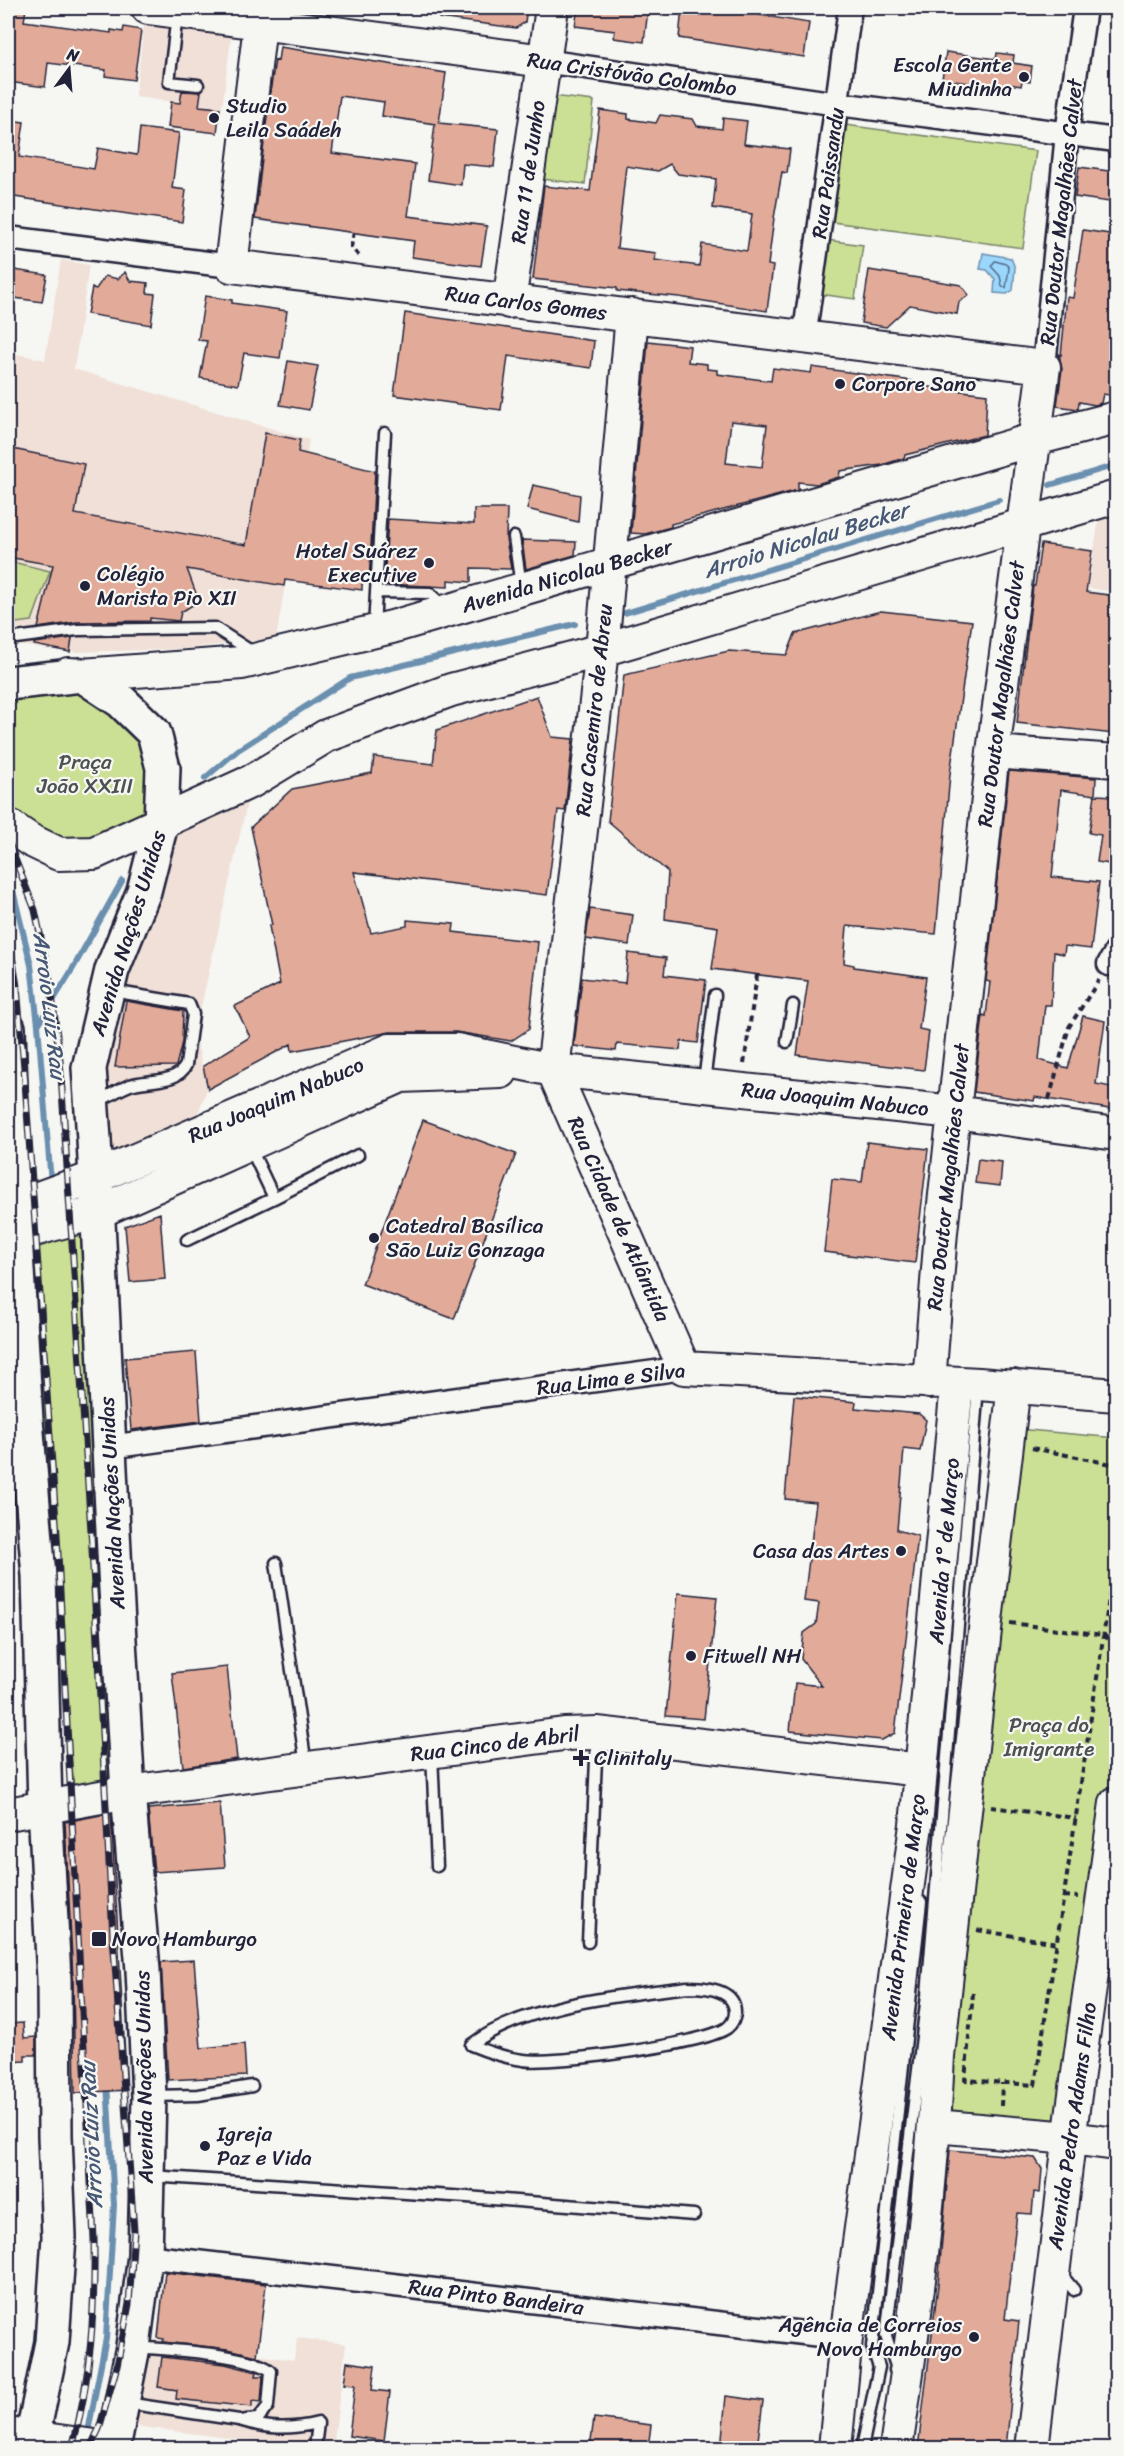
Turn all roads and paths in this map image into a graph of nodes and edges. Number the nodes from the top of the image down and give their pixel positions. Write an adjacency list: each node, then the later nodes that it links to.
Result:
1 (552, 8): 6 (street, Rua 11 de Junho)
2 (850, 8): 8 (street, Rua Paissandu)
3 (1085, 8): 9 (street, Rua Doutor Magalhães Calvet)
4 (162, 10): 5 (street, Rua Cristóvão Colombo); 7 (lane)
5 (261, 15): 6 (street, Rua Cristóvão Colombo); 12 (street)
6 (544, 61): 8 (street, Rua Cristóvão Colombo); 13 (street, Rua 11 de Junho)
7 (198, 85)
8 (838, 104): 9 (street, Rua Cristóvão Colombo); 15 (street, Rua Paissandu)
9 (1067, 133): 10 (street, Rua Cristóvão Colombo); 16 (street, Rua Doutor Magalhães Calvet)
10 (1116, 140)
11 (8, 238): 12 (street, Rua Carlos Gomes)
12 (231, 266): 13 (street, Rua Carlos Gomes)
13 (509, 302): 14 (street, Rua Carlos Gomes)
14 (632, 315): 15 (street, Rua Carlos Gomes); 23 (street, Rua Casemiro de Abreu)
15 (804, 339): 16 (street, Rua Carlos Gomes)
16 (1044, 367): 19 (street, Rua Doutor Magalhães Calvet)
17 (1116, 418): 19 (street, Avenida Nicolau Becker)
18 (385, 433): 25 (lane)
19 (1035, 439): 21 (street, Rua Doutor Magalhães Calvet); 23 (street, Avenida Nicolau Becker)
20 (1106, 505): 21 (street)
21 (1022, 525): 29 (street); 34 (street, Rua Doutor Magalhães Calvet)
22 (514, 537): 24 (lane)
23 (608, 565): 24 (street, Avenida Nicolau Becker); 29 (street, Rua Casemiro de Abreu)
24 (522, 590): 26 (street, Avenida Nicolau Becker)
25 (376, 592): 26 (lane); 27 (lane)
26 (447, 611): 27 (street, Avenida Nicolau Becker)
27 (374, 631): 30 (street, Avenida Nicolau Becker)
28 (8, 639): 30 (lane)
29 (602, 650): 36 (street); 45 (street, Rua Casemiro de Abreu)
30 (261, 658): 32 (street, Avenida Nicolau Becker)
31 (8, 668): 32 (street, Avenida Nações Unidas)
32 (82, 675): 33 (main road, Avenida Nicolau Becker); 36 (main road, Avenida Nações Unidas)
33 (8, 683)
34 (993, 752): 35 (street); 49 (street, Rua Doutor Magalhães Calvet)
35 (1116, 760)
36 (161, 824): 37 (street); 40 (main road, Avenida Nações Unidas)
37 (8, 825)
38 (1113, 958): 50 (path)
39 (757, 975): 47 (path)
40 (107, 990): 48 (main road, Avenida Nações Unidas); 48 (lane)
41 (715, 995): 46 (lane)
42 (793, 1005): 44 (lane)
43 (8, 1028): 57 (main road)
44 (787, 1042)
45 (553, 1070): 46 (street, Rua Joaquim Nabuco); 52 (street, Rua Joaquim Nabuco); 54 (street, Rua Joaquim Nabuco); 59 (street, Rua Cidade de Atlântida)
46 (704, 1086): 47 (street, Rua Joaquim Nabuco)
47 (741, 1089): 49 (street, Rua Joaquim Nabuco)
48 (91, 1106): 54 (main road, Avenida Nações Unidas)
49 (954, 1112): 50 (street, Rua Joaquim Nabuco); 60 (street, Rua Doutor Magalhães Calvet)
50 (1047, 1124): 51 (street, Rua Joaquim Nabuco)
51 (1116, 1134)
52 (249, 1144): 55 (lane); 56 (street, Rua Joaquim Nabuco)
53 (358, 1155): 55 (lane)
54 (96, 1177): 56 (main road, Avenida Nações Unidas); 57 (street, Rua Joaquim Nabuco)
55 (274, 1198): 58 (lane)
56 (98, 1212): 57 (street, Rua Joaquim Nabuco); 64 (main road, Avenida Nações Unidas)
57 (11, 1222): 78 (main road)
58 (187, 1240)
59 (684, 1368): 60 (street, Rua Lima e Silva); 64 (street, Rua Lima e Silva)
60 (955, 1383): 61 (street, Rua Lima e Silva); 74 (street, Avenida Primeiro de Março); 74 (lane, Avenida 1° de Março)
61 (1014, 1386): 62 (street, Rua Lima e Silva); 87 (street)
62 (1116, 1395)
63 (1022, 1446): 65 (path)
64 (109, 1447): 75 (main road, Avenida Nações Unidas)
65 (1116, 1465)
66 (1116, 1553): 69 (path)
67 (276, 1563): 73 (lane)
68 (1006, 1623): 69 (path)
69 (1104, 1635): 70 (path); 82 (path)
70 (1116, 1647)
71 (597, 1733): 72 (street, Rua Cinco de Abril); 74 (street, Rua Cinco de Abril); 88 (lane)
72 (432, 1751): 73 (street, Rua Cinco de Abril); 84 (lane)
73 (306, 1768): 75 (street, Rua Cinco de Abril)
74 (934, 1770): 83 (lane, Avenida Primeiro de Março); 91 (lane); 104 (street, Avenida Primeiro de Março)
75 (128, 1792): 78 (street, Rua Cinco de Abril); 95 (main road, Avenida Nações Unidas)
76 (991, 1795): 79 (path)
77 (1116, 1803): 86 (street, Avenida Pedro Adams Filho)
78 (45, 1806): 80 (street, Rua Cinco de Abril); 109 (main road)
79 (990, 1807): 81 (path); 82 (path)
80 (8, 1814)
81 (989, 1818)
82 (1076, 1818): 89 (path)
83 (930, 1824)
84 (437, 1866)
85 (922, 1895): 113 (lane, Avenida Primeiro de Março)
86 (1110, 1900): 97 (street, Avenida Pedro Adams Filho)
87 (972, 1930): 89 (path); 92 (street)
88 (588, 1942)
89 (1057, 1943): 90 (path)
90 (974, 1988)
91 (927, 1995): 92 (lane); 106 (lane)
92 (941, 2029): 96 (street)
93 (471, 2045): 93 (lane)
94 (252, 2086): 95 (lane)
95 (149, 2096): 99 (main road, Avenida Nações Unidas)
96 (935, 2126): 97 (street); 114 (street)
97 (1070, 2138): 98 (street); 102 (street, Avenida Pedro Adams Filho)
98 (1116, 2144)
99 (147, 2176): 100 (lane); 101 (main road, Avenida Nações Unidas)
100 (694, 2215)
101 (145, 2256): 104 (street, Rua Pinto Bandeira); 105 (main road, Avenida Nações Unidas)
102 (1054, 2265): 103 (lane); 115 (street, Avenida Pedro Adams Filho)
103 (1074, 2290)
104 (846, 2338): 112 (street, Avenida Primeiro de Março)
105 (133, 2347): 107 (main road, Avenida Nações Unidas); 108 (lane)
106 (892, 2386)
107 (123, 2402): 108 (lane); 110 (main road, Avenida Nações Unidas)
108 (239, 2420): 111 (lane)
109 (24, 2440): 110 (street)
110 (111, 2448)
111 (315, 2448)
112 (835, 2448)
113 (862, 2448)
114 (896, 2448)
115 (1032, 2448)

